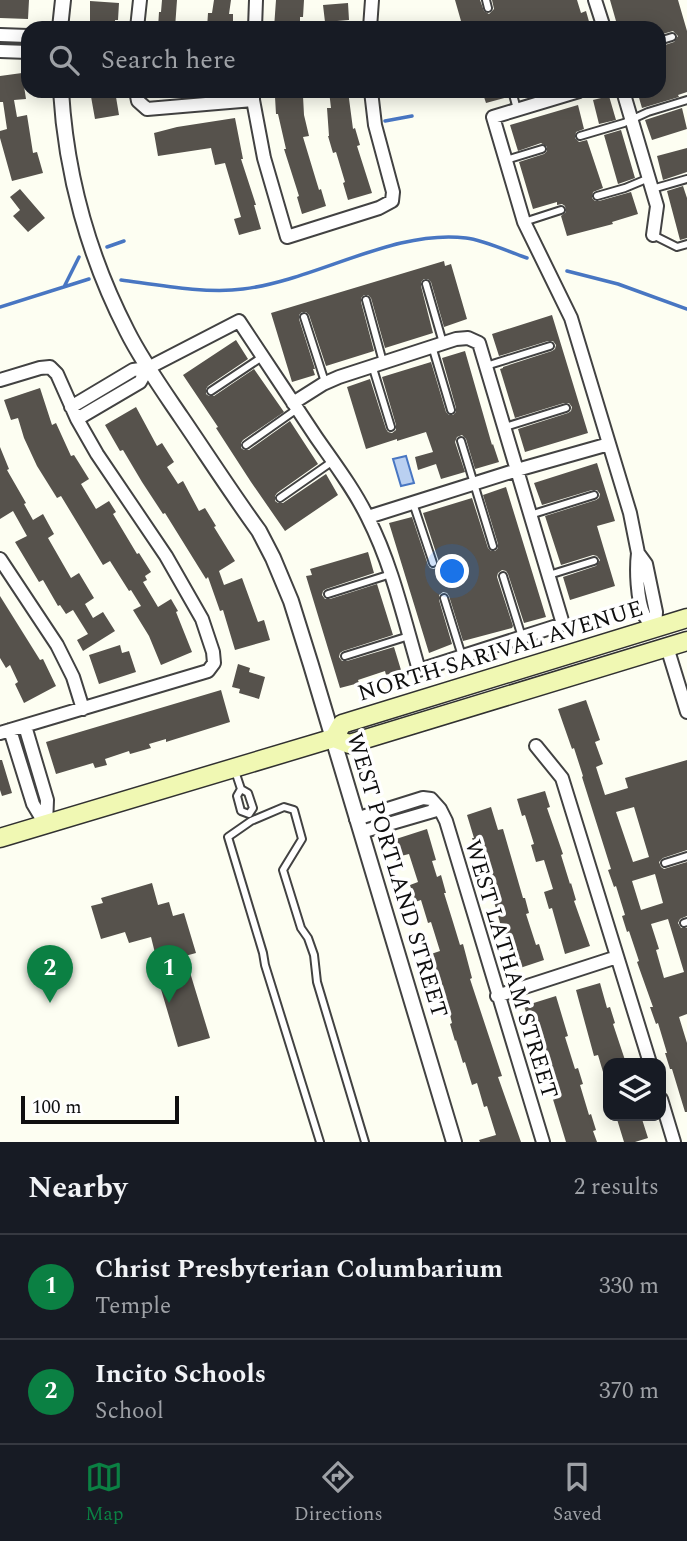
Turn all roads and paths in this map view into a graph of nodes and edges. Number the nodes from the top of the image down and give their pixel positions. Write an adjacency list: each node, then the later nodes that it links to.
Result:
1 (63, 0): 8 (street)
2 (140, 0): 9 (street)
3 (256, 0): 10 (street)
4 (372, 0): 11 (street)
5 (486, 0): 7 (lane)
6 (595, 0): 12 (street)
7 (488, 8)
8 (61, 21)
9 (138, 21)
10 (255, 21)
11 (370, 21)
12 (602, 21)
13 (0, 36): 14 (street)
14 (21, 36)
15 (672, 37): 16 (lane)
16 (666, 39)
17 (0, 51): 18 (street)
18 (21, 52)
19 (62, 98): 48 (street, WEST PORTLAND STREET)
20 (139, 98): 21 (street)
21 (230, 98)
22 (254, 98): 23 (street)
23 (371, 98)
24 (514, 98): 28 (lane)
25 (556, 98): 28 (street)
26 (625, 98): 29 (street)
27 (687, 100): 29 (lane)
28 (517, 110): 32 (street)
29 (632, 120): 30 (lane); 34 (street)
30 (580, 136)
31 (542, 149): 32 (lane)
32 (506, 160): 37 (street)
33 (687, 179): 34 (lane)
34 (650, 183): 35 (lane); 38 (street)
35 (597, 196)
36 (561, 210): 37 (lane)
37 (524, 222): 60 (street)
38 (653, 235): 39 (lane)
39 (687, 244)
40 (426, 284): 43 (lane)
41 (366, 300): 46 (lane)
42 (304, 317): 50 (lane)
43 (438, 345): 46 (street); 47 (street); 55 (lane)
44 (550, 346): 47 (lane)
45 (262, 357): 48 (street); 51 (lane); 52 (street)
46 (377, 363): 50 (street); 57 (lane)
47 (485, 366): 58 (street)
48 (148, 368): 53 (street); 56 (street); 93 (street, WEST PORTLAND STREET)
49 (0, 380): 53 (street)
50 (325, 383): 52 (street)
51 (211, 391)
52 (295, 406): 61 (lane); 62 (street)
53 (71, 407): 56 (street)
54 (566, 408): 58 (lane)
55 (451, 410)
56 (77, 419): 89 (street)
57 (391, 427)
58 (504, 428): 63 (street)
59 (461, 441): 64 (lane)
60 (609, 444): 63 (street); 80 (street)
61 (246, 445)
62 (333, 461): 66 (lane); 69 (street)
63 (517, 470): 64 (street); 68 (street)
64 (474, 484): 67 (street); 70 (lane)
65 (594, 495): 68 (lane)
66 (280, 498)
67 (413, 503): 69 (street); 73 (lane)
68 (530, 515): 76 (street)
69 (368, 517): 74 (street)
70 (493, 546)
71 (0, 559): 89 (street)
72 (594, 561): 76 (lane)
73 (433, 564)
74 (391, 574): 77 (lane); 82 (street)
75 (503, 576): 83 (lane)
76 (548, 576): 83 (street)
77 (328, 594)
78 (444, 598): 87 (lane)
79 (687, 618): 80 (main road, NORTH SARIVAL AVENUE)
80 (654, 629): 88 (main road); 93 (main road, NORTH SARIVAL AVENUE)
81 (687, 629): 85 (main road)
82 (409, 636): 86 (lane); 87 (street)
83 (522, 637): 87 (street)
84 (687, 641): 85 (main road, NORTH SARIVAL AVENUE)
85 (667, 647): 88 (main road, NORTH SARIVAL AVENUE); 90 (street)
86 (345, 656)
87 (462, 656)
88 (540, 685): 93 (main road, NORTH SARIVAL AVENUE)
89 (83, 709): 91 (street)
90 (687, 712)
91 (25, 726): 92 (street); 98 (street)
92 (5, 732): 98 (street)
93 (334, 738): 95 (main road, NORTH SARIVAL AVENUE); 99 (street, WEST PORTLAND STREET)
94 (536, 746): 103 (street)
95 (234, 767): 96 (lane); 98 (main road, NORTH SARIVAL AVENUE)
96 (241, 789): 97 (lane); 97 (lane)
97 (250, 818): 107 (lane); 108 (lane)
98 (46, 825): 100 (main road, NORTH SARIVAL AVENUE)
99 (358, 825): 104 (street, WEST LATHAM STREET); 109 (street, WEST PORTLAND STREET)
100 (0, 838)
101 (687, 856): 102 (lane)
102 (665, 863)
103 (617, 957): 104 (street); 105 (street)
104 (498, 996): 110 (street, WEST LATHAM STREET)
105 (648, 1058)
106 (666, 1116): 111 (street)
107 (320, 1142)
108 (365, 1142)
109 (454, 1142)
110 (543, 1142)
111 (674, 1142)

